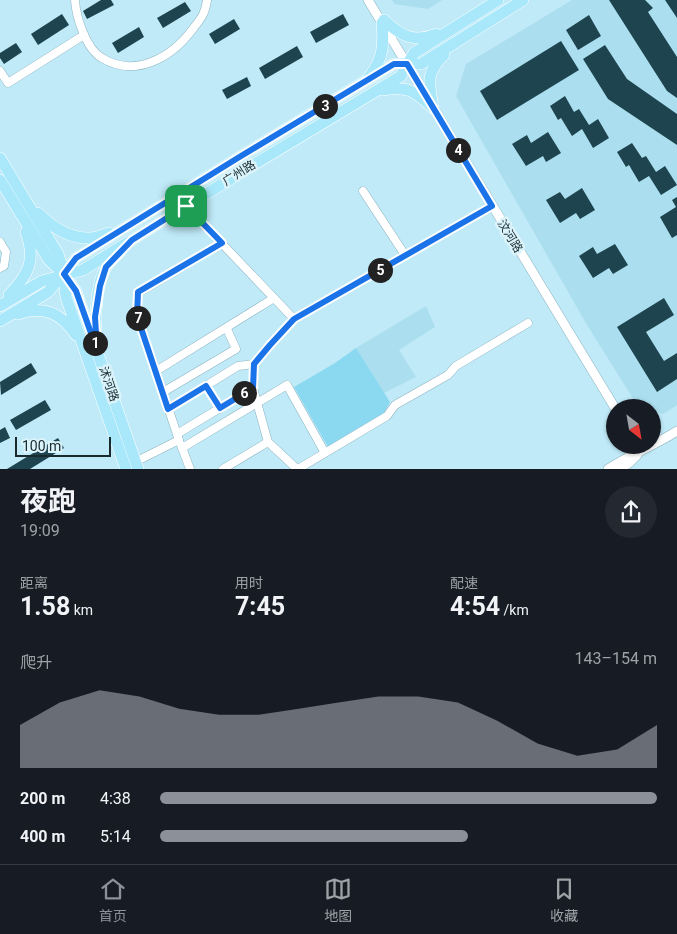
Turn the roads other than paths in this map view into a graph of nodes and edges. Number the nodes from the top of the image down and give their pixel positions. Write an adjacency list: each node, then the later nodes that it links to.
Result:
1 (75, 0): 9 (street)
2 (207, 0): 9 (street)
3 (368, 0): 7 (street, 汶河路)
4 (372, 0): 7 (street, 汶河路)
5 (498, 0): 8 (main road, 广州路)
6 (523, 0): 10 (main road, 广州路)
7 (383, 22): 8 (main road); 11 (street, 汶河路); 13 (main road)
8 (452, 28): 11 (main road, 广州路)
9 (84, 35): 12 (street)
10 (457, 41): 11 (main road, 广州路); 15 (main road)
11 (407, 64): 13 (main road, 广州路); 14 (main road, 广州路); 15 (street, 汶河路)
12 (0, 71)
13 (365, 82): 22 (main road, 广州路)
14 (377, 90): 15 (main road); 20 (main road, 广州路)
15 (433, 108): 21 (street, 汶河路)
16 (0, 158): 19 (main road, 沭河路)
17 (0, 180): 19 (main road, 沭河路)
18 (363, 191): 26 (street)
19 (22, 205): 22 (main road); 28 (main road, 沭河路); 30 (main road)
20 (186, 206): 23 (main road, 广州路); 25 (street)
21 (492, 206): 26 (street); 42 (street, 汶河路)
22 (123, 229): 28 (main road, 广州路)
23 (132, 240): 28 (main road, 广州路); 36 (main road)
24 (0, 242): 27 (street)
25 (222, 243): 29 (street); 38 (street)
26 (406, 255): 31 (street)
27 (0, 268)
28 (64, 274): 30 (main road, 广州路); 32 (main road, 广州路); 35 (main road, 沭河路); 36 (main road, 沭河路)
29 (274, 298): 31 (street); 34 (street)
30 (0, 306)
31 (294, 319): 37 (street)
32 (1, 321): 35 (main road)
33 (528, 323): 53 (street)
34 (227, 329): 38 (street); 41 (street)
35 (85, 350): 56 (main road, 沭河路)
36 (97, 350): 56 (main road, 沭河路)
37 (254, 364): 39 (street); 40 (street)
38 (156, 371): 41 (street)
39 (206, 386): 44 (street); 45 (street)
40 (253, 388): 43 (street); 44 (street)
41 (163, 392): 45 (street)
42 (610, 399)
43 (257, 403): 51 (street); 52 (street); 53 (street)
44 (220, 408): 49 (street)
45 (168, 409): 49 (street)
46 (677, 424): 48 (street)
47 (677, 430): 50 (street)
48 (661, 434)
49 (178, 437): 52 (street); 56 (street)
50 (661, 441)
51 (268, 442): 58 (street); 59 (street)
52 (182, 448): 57 (street)
53 (325, 453): 59 (street)
54 (631, 454): 60 (street)
55 (636, 454): 61 (street)
56 (133, 466)
57 (190, 469)
58 (223, 469)
59 (298, 469)
60 (608, 469)
61 (620, 469)

